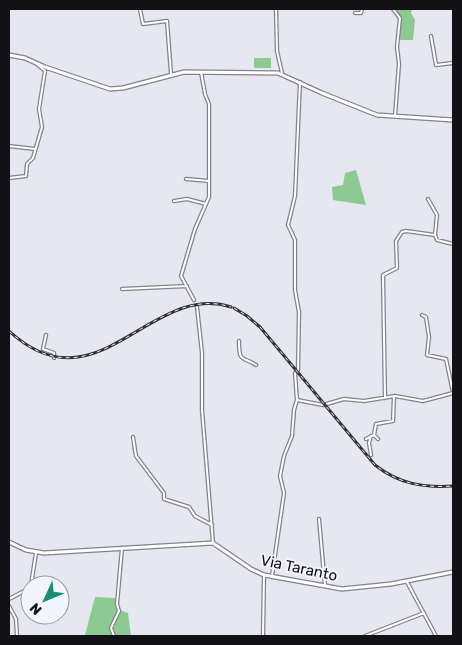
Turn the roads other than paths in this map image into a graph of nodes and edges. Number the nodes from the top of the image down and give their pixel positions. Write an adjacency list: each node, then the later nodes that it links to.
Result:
1 (140, 9): 12 (street)
2 (276, 9): 11 (street)
3 (362, 9): 5 (street)
4 (393, 9): 14 (street)
5 (355, 13)
6 (431, 36): 8 (street)
7 (9, 55): 9 (main road)
8 (453, 63)
9 (37, 64): 12 (main road); 17 (street)
10 (201, 72): 11 (main road); 12 (main road); 20 (street)
11 (282, 73): 13 (main road)
12 (171, 74)
13 (300, 82): 14 (main road); 38 (street)
14 (395, 116): 15 (main road)
15 (453, 120)
16 (9, 146): 17 (street)
17 (36, 149): 18 (street)
18 (9, 178)
19 (186, 179): 20 (street)
20 (209, 181): 23 (street)
21 (428, 199): 24 (street)
22 (174, 201): 23 (street)
23 (206, 204): 26 (street)
24 (435, 235): 25 (street); 37 (street)
25 (453, 244)
26 (187, 286): 27 (street); 28 (street)
27 (122, 289)
28 (194, 300)
29 (197, 307): 45 (street)
30 (422, 315): 35 (street)
31 (46, 335): 33 (street)
32 (239, 342): 34 (street)
33 (54, 358)
34 (256, 365)
35 (453, 392): 36 (street)
36 (394, 396): 37 (street); 40 (street)
37 (385, 398): 38 (street)
38 (297, 400): 53 (street)
39 (133, 436): 45 (street)
40 (373, 436): 41 (street); 42 (street); 43 (street)
41 (366, 439)
42 (378, 439)
43 (371, 455)
44 (319, 519): 55 (street)
45 (212, 525): 47 (street)
46 (9, 542): 49 (main road)
47 (213, 543): 48 (main road); 52 (main road, Via Taranto)
48 (122, 548): 49 (main road); 61 (street)
49 (36, 552): 51 (street)
50 (453, 572): 54 (main road, Via Taranto)
51 (33, 575)
52 (264, 575): 53 (main road, Via Taranto); 62 (street)
53 (272, 576): 55 (main road, Via Taranto)
54 (407, 582): 55 (main road, Via Taranto); 59 (street)
55 (325, 586)
56 (20, 593): 57 (street)
57 (9, 599)
58 (9, 606): 60 (street)
59 (424, 613): 63 (street); 64 (street)
60 (17, 636)
61 (114, 636)
62 (263, 636)
63 (365, 636)
64 (436, 636)

